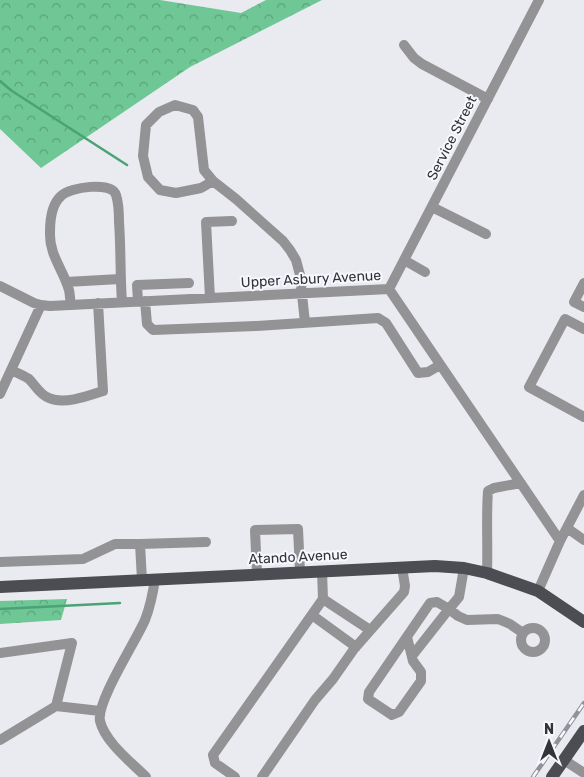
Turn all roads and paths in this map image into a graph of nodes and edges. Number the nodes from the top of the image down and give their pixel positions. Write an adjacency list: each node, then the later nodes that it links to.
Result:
1 (539, 0): 3 (street, Service Street)
2 (404, 45): 3 (street)
3 (488, 99): 5 (street, Service Street)
4 (213, 181): 4 (street); 16 (street)
5 (432, 207): 7 (street); 8 (street, Service Street)
6 (232, 221): 17 (street)
7 (486, 234)
8 (404, 260): 9 (street); 15 (street, Service Street)
9 (425, 272)
10 (120, 279): 11 (street); 11 (street); 19 (street)
11 (66, 282): 22 (street)
12 (189, 283): 18 (street)
13 (584, 283): 23 (street)
14 (0, 286): 21 (street, Upper Asbury Avenue)
15 (389, 289): 16 (street, Upper Asbury Avenue); 26 (street, Upper Asbury Avenue)
16 (303, 293): 17 (street, Upper Asbury Avenue); 24 (street)
17 (210, 298): 18 (street, Upper Asbury Avenue)
18 (141, 301): 19 (street, Upper Asbury Avenue); 24 (street)
19 (122, 302): 20 (street, Upper Asbury Avenue)
20 (98, 303): 22 (street, Upper Asbury Avenue); 27 (street)
21 (40, 305): 22 (street, Upper Asbury Avenue); 27 (street)
22 (71, 305)
23 (584, 308)
24 (305, 323): 26 (street)
25 (584, 329): 29 (street)
26 (440, 365): 30 (street, Upper Asbury Avenue)
27 (11, 370): 28 (street)
28 (0, 394)
29 (584, 417)
30 (521, 483): 34 (street, Upper Asbury Avenue); 42 (street)
31 (584, 496): 32 (street)
32 (567, 528): 33 (street); 34 (street)
33 (584, 540)
34 (560, 541): 47 (street)
35 (206, 542): 36 (street)
36 (140, 544): 37 (street); 45 (street)
37 (0, 562)
38 (402, 567): 39 (main road, Atando Avenue); 40 (main road, Atando Avenue); 52 (street)
39 (464, 568): 42 (main road, Atando Avenue); 49 (street)
40 (322, 571): 41 (main road, Atando Avenue); 48 (street)
41 (300, 572): 43 (main road, Atando Avenue); 43 (street)
42 (487, 573): 47 (main road, Atando Avenue)
43 (257, 574): 44 (main road, Atando Avenue)
44 (156, 579): 45 (main road, Atando Avenue); 59 (street)
45 (142, 580): 46 (main road, Atando Avenue)
46 (0, 587)
47 (538, 591): 51 (main road, Atando Avenue)
48 (323, 599): 50 (street); 52 (street)
49 (449, 609): 53 (street); 54 (street); 57 (street)
50 (312, 615): 55 (street); 65 (street)
51 (584, 622)
52 (370, 630): 55 (street)
53 (523, 633)
54 (407, 637): 57 (street); 57 (street)
55 (356, 647): 66 (street)
56 (0, 653): 58 (street)
57 (412, 656)
58 (56, 706): 59 (street); 61 (street)
59 (100, 711): 64 (street)
60 (584, 731): 62 (main road)
61 (0, 740)
62 (564, 760): 63 (street); 67 (main road)
63 (584, 773)
64 (146, 777)
65 (235, 777)
66 (262, 777)
67 (552, 777)

